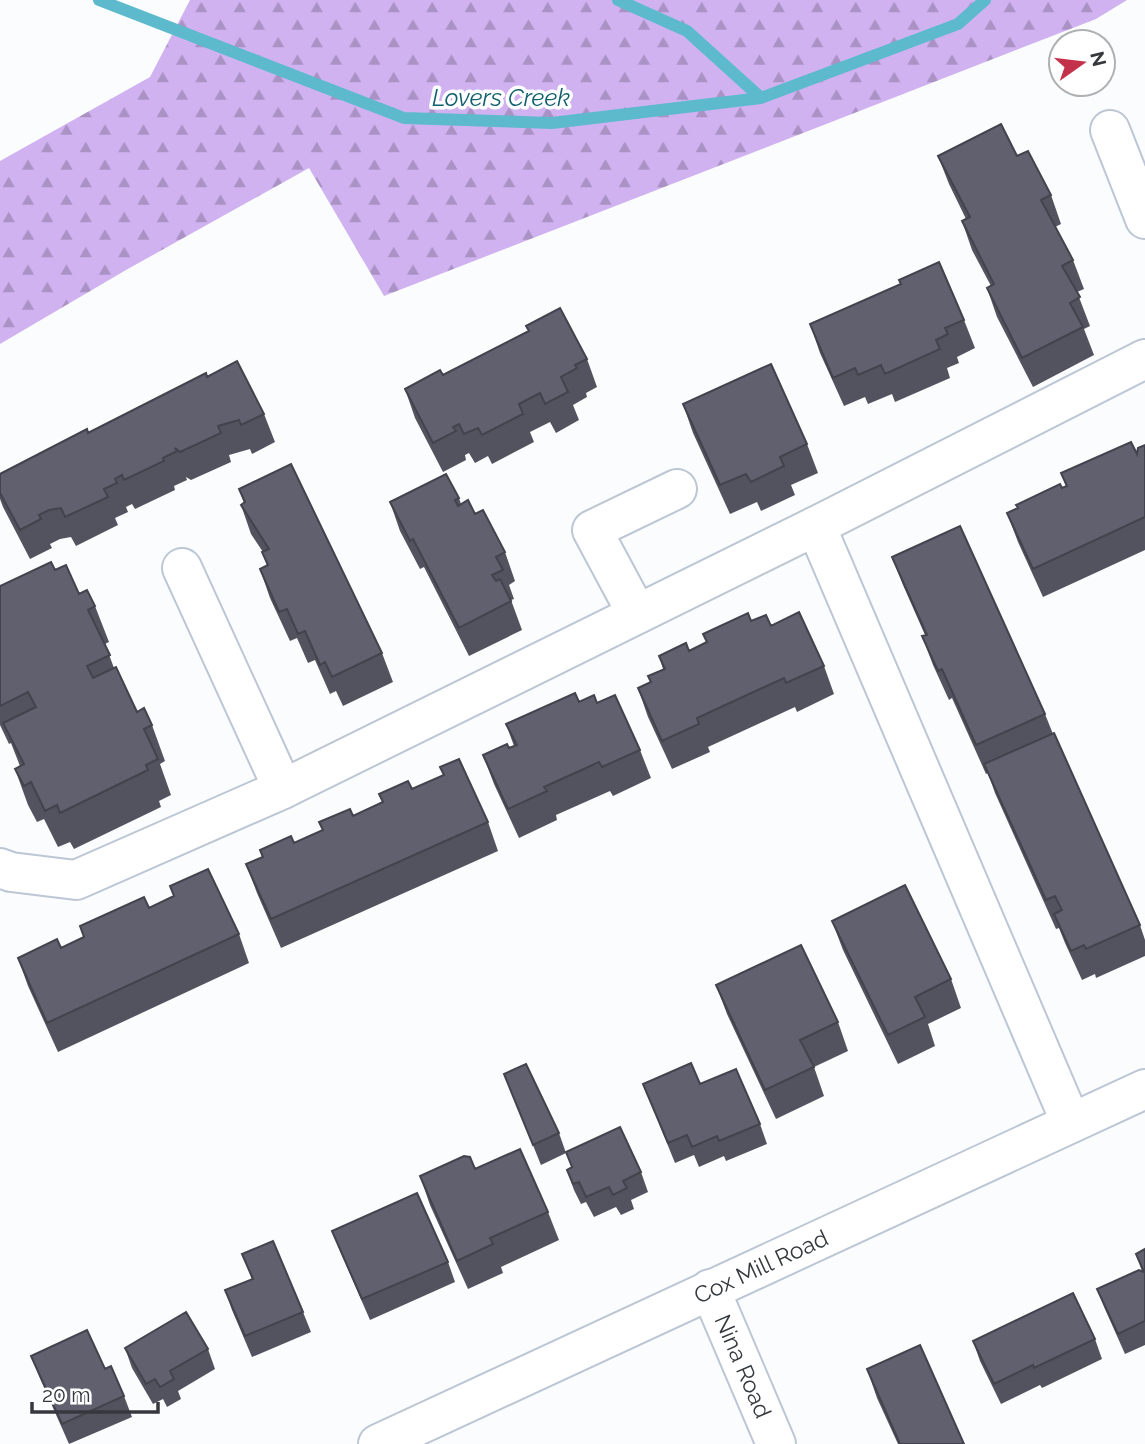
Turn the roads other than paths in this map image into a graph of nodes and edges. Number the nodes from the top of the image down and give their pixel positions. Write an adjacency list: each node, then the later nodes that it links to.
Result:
1 (1110, 130): 2 (street)
2 (1145, 219)
3 (1145, 359): 5 (street)
4 (677, 489): 7 (street)
5 (816, 526): 7 (street); 11 (street)
6 (182, 568): 8 (street)
7 (637, 614): 8 (street)
8 (284, 789): 9 (street)
9 (0, 868)
10 (1145, 1089): 11 (street, Cox Mill Road)
11 (1071, 1123): 12 (street, Cox Mill Road)
12 (710, 1289): 13 (street, Cox Mill Road); 14 (street, Nina Road)
13 (377, 1444)
14 (776, 1444)

